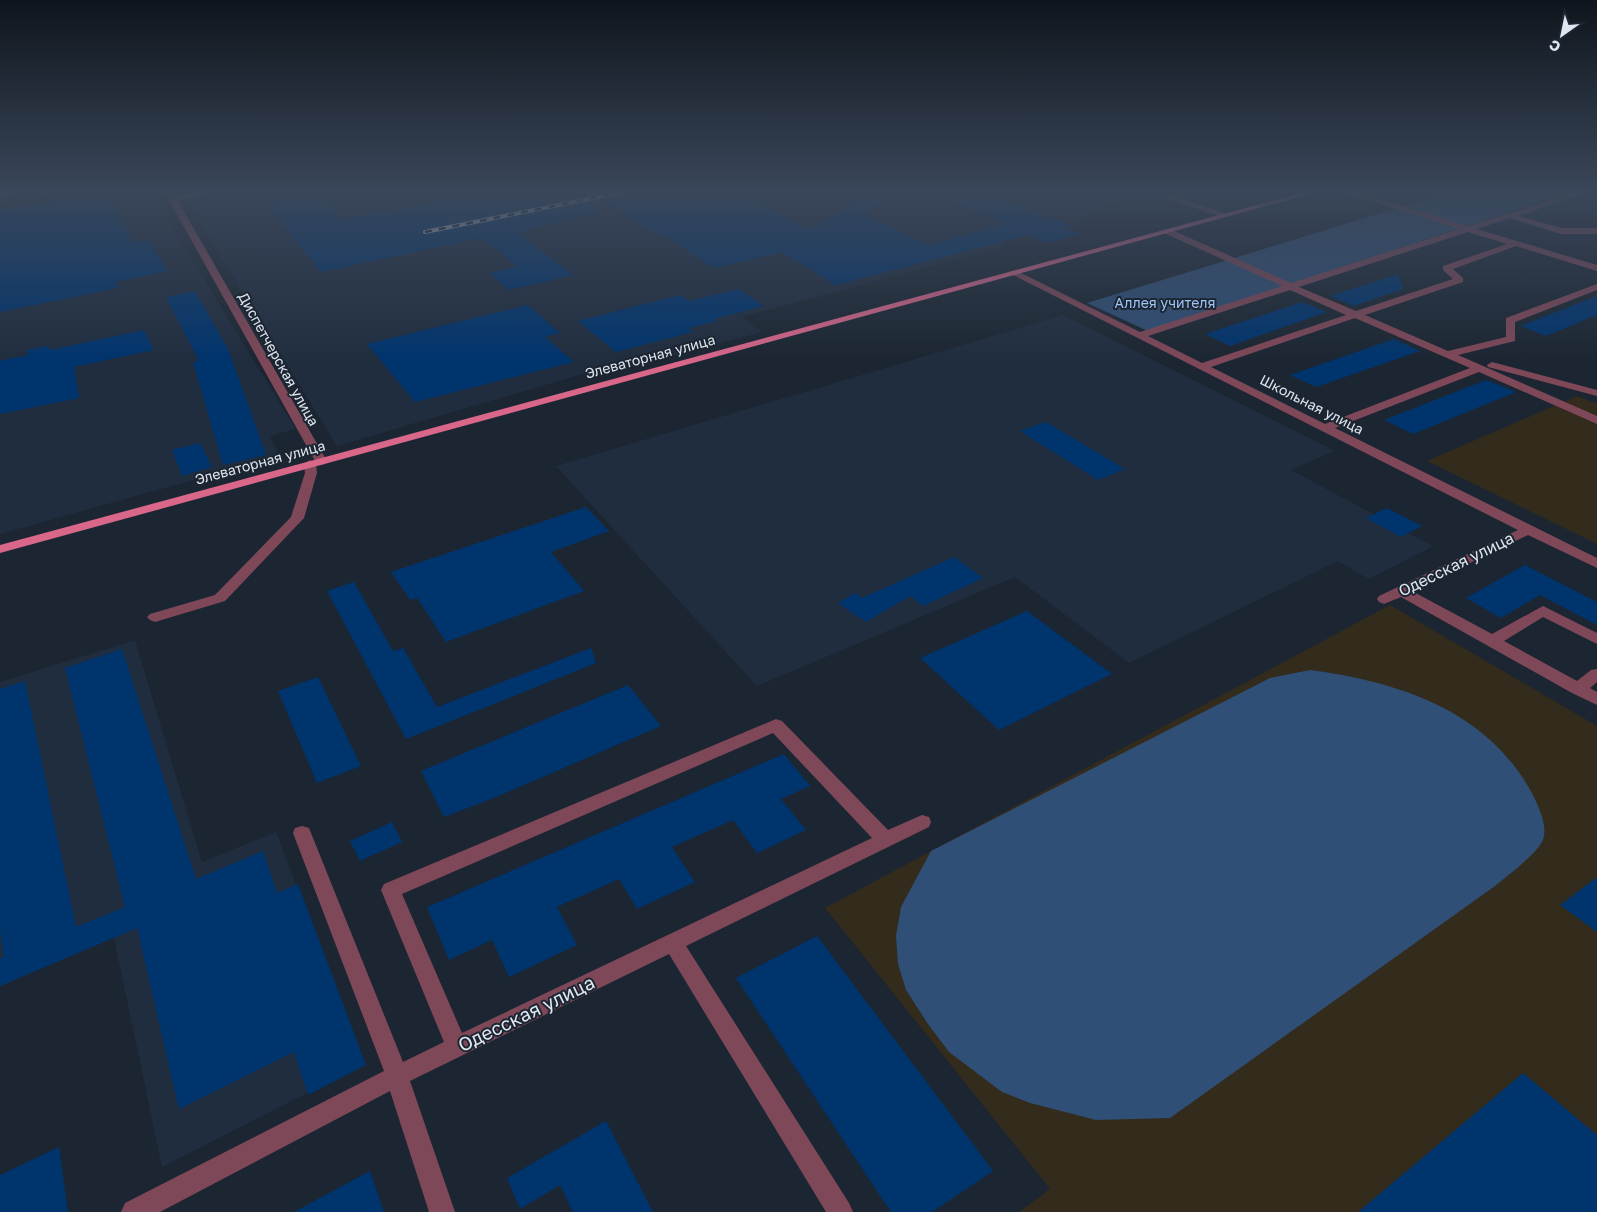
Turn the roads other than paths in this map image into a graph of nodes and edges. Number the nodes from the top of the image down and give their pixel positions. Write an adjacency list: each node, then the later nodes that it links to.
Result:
1 (200, 250): 19 (street, Диспетчерская улица)
2 (1099, 250): 8 (main road, Элеваторная улица)
3 (1207, 250): 9 (street)
4 (1407, 250): 9 (street)
5 (1499, 250): 11 (street)
6 (1534, 250): 7 (street)
7 (1597, 268)
8 (1014, 273): 12 (street, Школьная улица); 19 (main road, Элеваторная улица)
9 (1289, 287): 11 (street); 12 (street)
10 (1597, 287): 13 (street)
11 (1356, 315): 13 (street); 14 (street)
12 (1141, 335): 14 (street, Школьная улица)
13 (1450, 354): 15 (street); 16 (street)
14 (1204, 366): 18 (street, Школьная улица)
15 (1481, 368): 17 (street); 18 (street)
16 (1597, 392)
17 (1597, 420)
18 (1326, 428): 20 (street, Школьная улица)
19 (315, 462): 21 (main road, Элеваторная улица); 25 (street)
20 (1528, 530): 22 (street, Школьная улица); 23 (street, Одесская улица)
21 (0, 549)
22 (1597, 564)
23 (1401, 591): 24 (street, Одесская улица); 27 (street)
24 (1384, 599)
25 (155, 617)
26 (1597, 639): 27 (street)
27 (1492, 641): 29 (street)
28 (1597, 674): 29 (street)
29 (1578, 689): 30 (street)
30 (1597, 699)
31 (922, 822): 33 (street, Одесская улица)
32 (302, 833): 36 (street)
33 (886, 840): 34 (street, Одесская улица); 35 (street)
34 (673, 942): 35 (street, Одесская улица); 39 (street)
35 (458, 1047): 36 (street, Одесская улица)
36 (396, 1076): 37 (street, Одесская улица); 38 (street)
37 (134, 1212)
38 (442, 1212)
39 (840, 1212)

